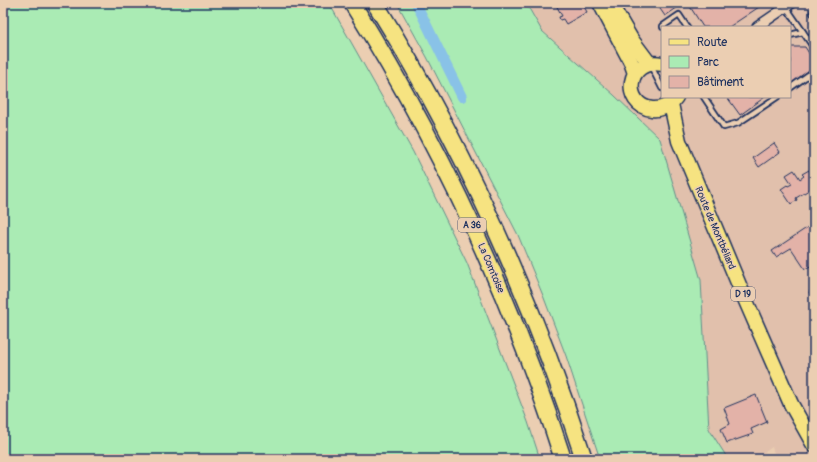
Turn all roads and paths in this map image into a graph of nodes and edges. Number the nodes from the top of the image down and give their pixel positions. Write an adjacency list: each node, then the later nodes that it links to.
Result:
1 (352, 3): 26 (highway, La Comtoise / A 36)
2 (375, 3): 27 (highway, La Comtoise / A 36)
3 (600, 3): 17 (main road)
4 (610, 3): 15 (main road)
5 (812, 3): 7 (lane)
6 (789, 5): 11 (street); 12 (lane)
7 (814, 7): 8 (lane)
8 (814, 14)
9 (663, 26): 10 (lane)
10 (686, 26)
11 (758, 26)
12 (803, 32): 13 (lane); 14 (lane)
13 (791, 35)
14 (814, 48)
15 (656, 64): 17 (main road); 18 (lane)
16 (814, 72): 19 (lane)
17 (636, 73): 23 (main road)
18 (661, 84)
19 (791, 87)
20 (705, 98): 21 (lane)
21 (776, 98)
22 (671, 99): 23 (main road); 24 (main road, Route de Montbéliard)
23 (656, 110): 24 (main road, Route de Montbéliard)
24 (679, 141): 25 (main road, Route de Montbéliard / D 19)
25 (814, 445)
26 (563, 459)
27 (584, 459)

